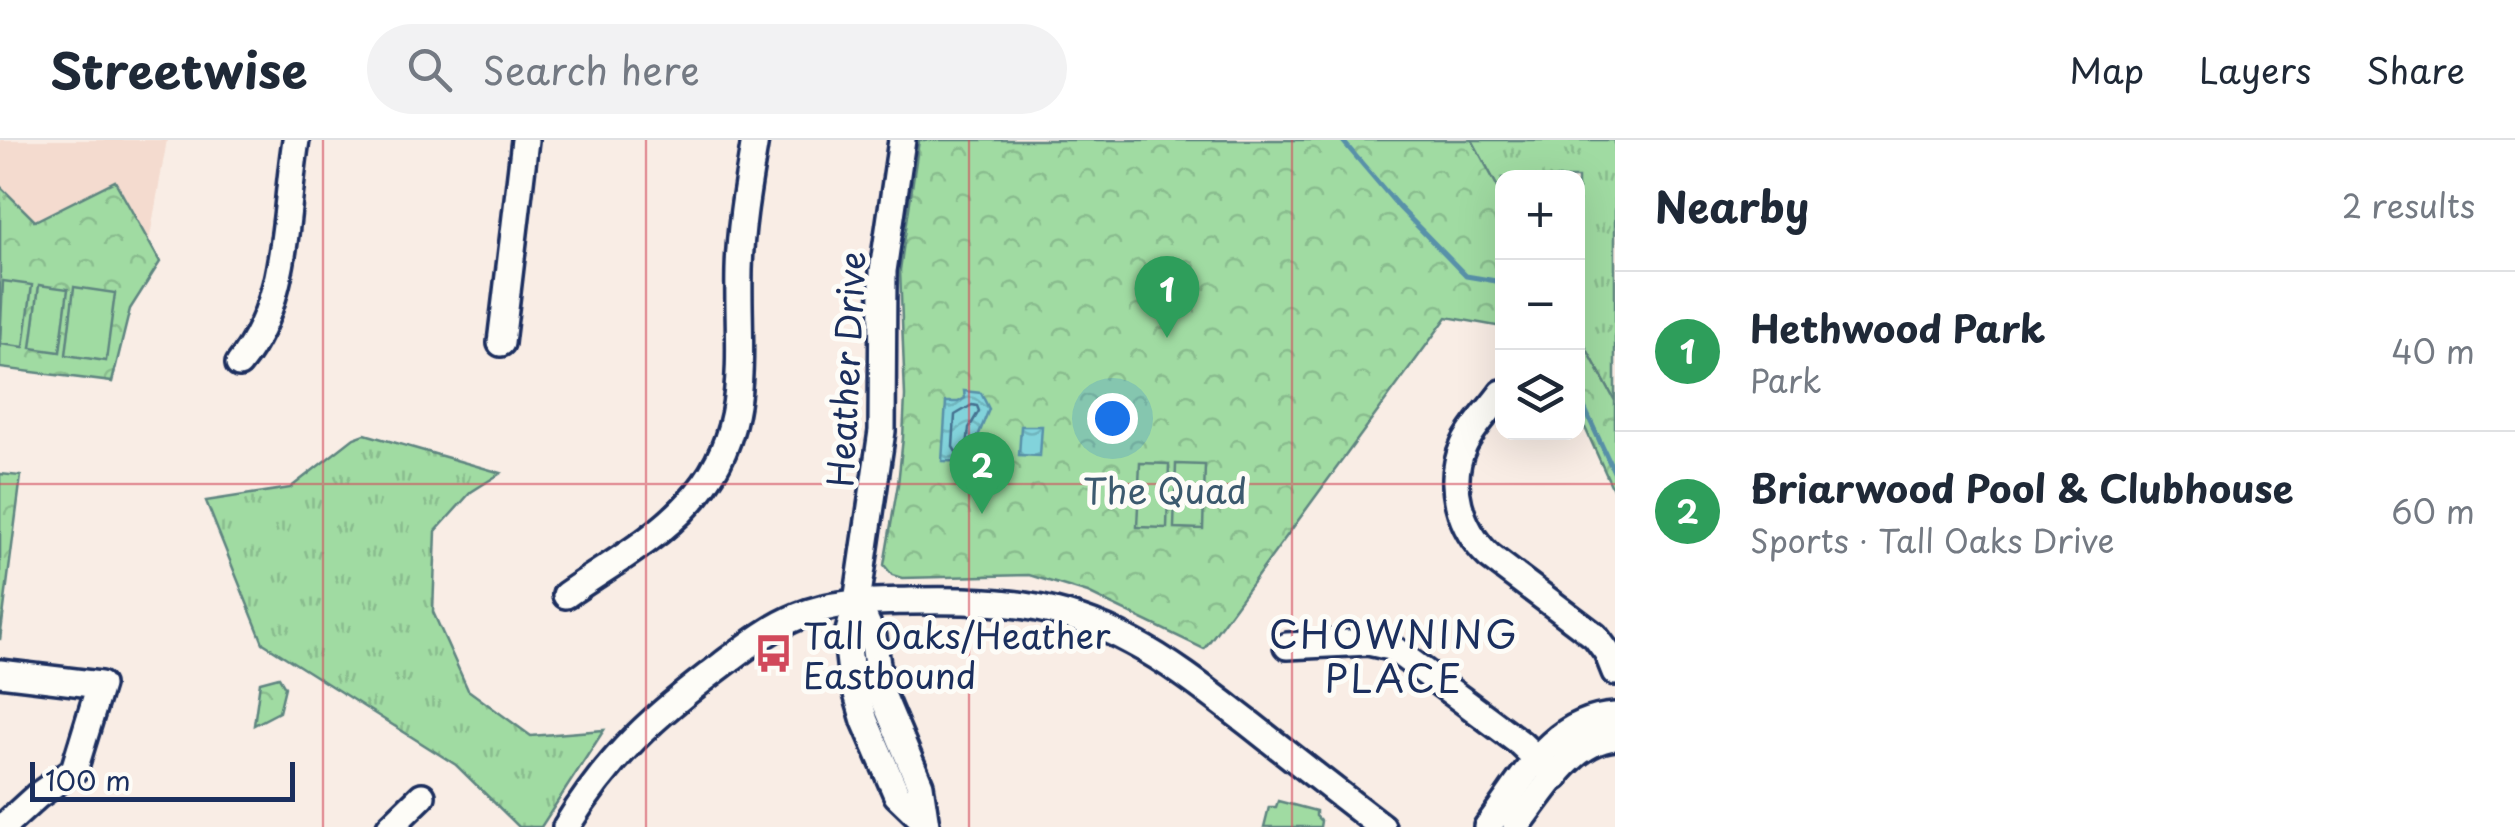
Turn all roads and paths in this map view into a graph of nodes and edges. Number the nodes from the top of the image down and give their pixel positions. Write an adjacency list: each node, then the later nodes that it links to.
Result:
1 (296, 140): 6 (street)
2 (525, 140): 5 (street)
3 (755, 140): 8 (street)
4 (902, 140): 9 (street, Heather Drive)
5 (501, 343)
6 (240, 364)
7 (1495, 402): 11 (street)
8 (566, 595)
9 (857, 602): 17 (street, Heather Drive); 20 (street); 21 (street)
10 (1287, 646): 15 (street)
11 (1615, 672)
12 (0, 673): 18 (street)
13 (1615, 716): 15 (street)
14 (1615, 737): 15 (street)
15 (1547, 768): 22 (street); 23 (street)
16 (422, 796): 19 (street)
17 (925, 824)
18 (3, 827)
19 (390, 827)
20 (566, 827)
21 (1382, 827)
22 (1487, 827)
23 (1516, 827)

